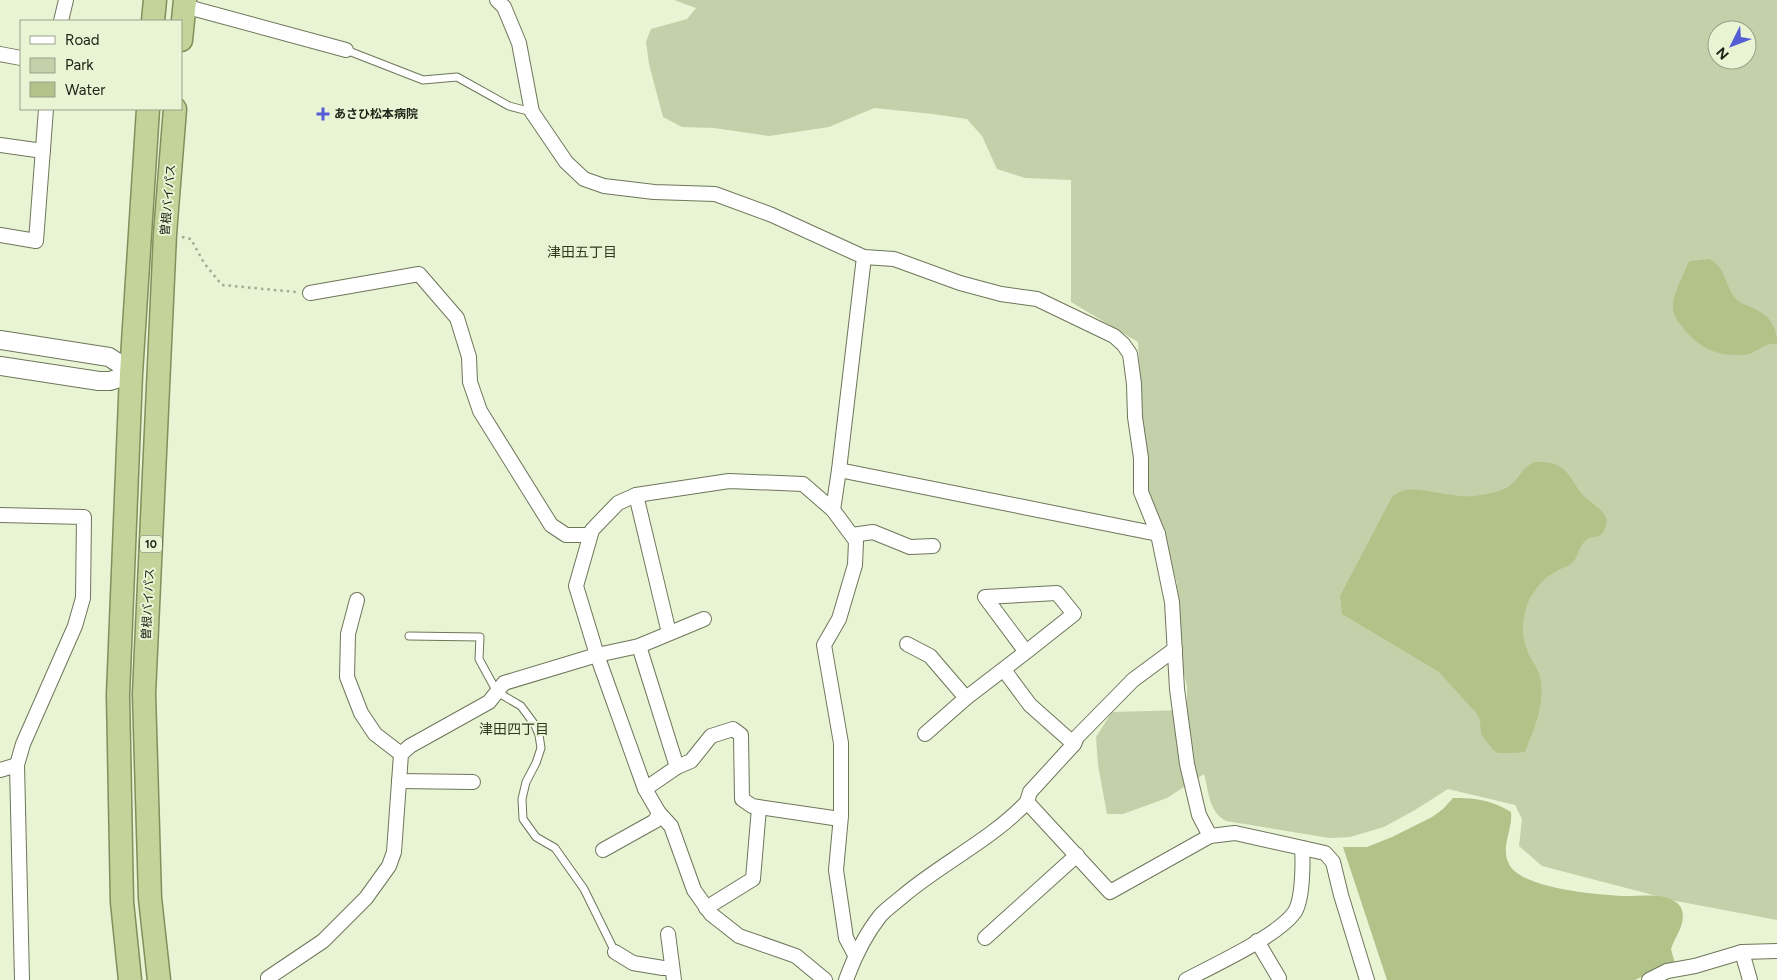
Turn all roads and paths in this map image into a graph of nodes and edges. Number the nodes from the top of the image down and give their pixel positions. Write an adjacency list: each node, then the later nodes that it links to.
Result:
1 (66, 0): 4 (street)
2 (497, 0): 12 (street)
3 (184, 3): 5 (highway); 6 (street)
4 (61, 20)
5 (182, 28)
6 (346, 50): 12 (lane)
7 (0, 54): 8 (street)
8 (20, 58)
9 (46, 110): 14 (street)
10 (148, 110): 19 (highway, 曽根バイパス / 10)
11 (176, 110): 15 (highway, 曽根バイパス / 10)
12 (532, 112): 17 (street)
13 (0, 144): 14 (street)
14 (43, 151): 16 (street)
15 (165, 234): 18 (path); 20 (highway, 曽根バイパス / 10)
16 (0, 235)
17 (864, 257): 28 (street); 32 (street)
18 (310, 293): 33 (street)
19 (134, 324): 22 (street); 24 (highway, 曽根バイパス / 10)
20 (162, 325): 24 (highway); 27 (highway, 曽根バイパス / 10)
21 (0, 340): 22 (street)
22 (101, 355): 24 (street)
23 (0, 366): 25 (street)
24 (131, 374): 25 (street); 26 (highway, 曽根バイパス / 10); 27 (highway)
25 (99, 381): 26 (street)
26 (129, 422): 76 (highway, 曽根バイパス / 10)
27 (156, 423): 77 (highway, 曽根バイパス / 10)
28 (839, 470): 30 (street); 32 (street)
29 (636, 495): 30 (street); 33 (street); 38 (street)
30 (833, 510): 34 (street)
31 (0, 515): 51 (street)
32 (1158, 534): 42 (street)
33 (590, 535): 44 (street)
34 (852, 535): 35 (street); 60 (street)
35 (933, 546)
36 (357, 600): 50 (street)
37 (704, 619): 38 (street)
38 (670, 633): 41 (street)
39 (409, 636): 46 (lane)
40 (907, 644): 47 (street)
41 (639, 646): 44 (street); 52 (street)
42 (1175, 649): 49 (street); 61 (street)
43 (1026, 652): 43 (street); 45 (street)
44 (597, 656): 46 (street); 56 (street)
45 (1004, 670): 47 (street); 49 (street)
46 (497, 692): 50 (street); 70 (lane)
47 (966, 698): 48 (street)
48 (925, 734)
49 (1074, 744): 57 (street)
50 (401, 754): 54 (street)
51 (17, 765): 53 (street); 75 (street)
52 (677, 767): 56 (street); 58 (street)
53 (0, 770)
54 (399, 781): 55 (street); 78 (street)
55 (473, 782)
56 (645, 789): 59 (street)
57 (1027, 802): 64 (street); 72 (street)
58 (759, 808): 60 (street); 65 (street)
59 (659, 813): 63 (street); 65 (street)
60 (840, 819): 72 (street)
61 (1210, 836): 62 (street); 64 (street)
62 (1302, 848): 68 (street); 82 (street)
63 (603, 850)
64 (1077, 856): 67 (street)
65 (706, 908): 79 (street)
66 (668, 934): 73 (street)
67 (985, 938)
68 (1257, 941): 74 (street); 81 (street)
69 (1777, 951): 71 (street)
70 (615, 952): 73 (street)
71 (1742, 952): 83 (street); 84 (street)
72 (855, 955): 80 (street)
73 (673, 974)
74 (1278, 979)
75 (22, 980)
76 (130, 980)
77 (159, 980)
78 (268, 980)
79 (825, 980)
80 (846, 980)
81 (1186, 980)
82 (1367, 980)
83 (1649, 980)
84 (1750, 980)

